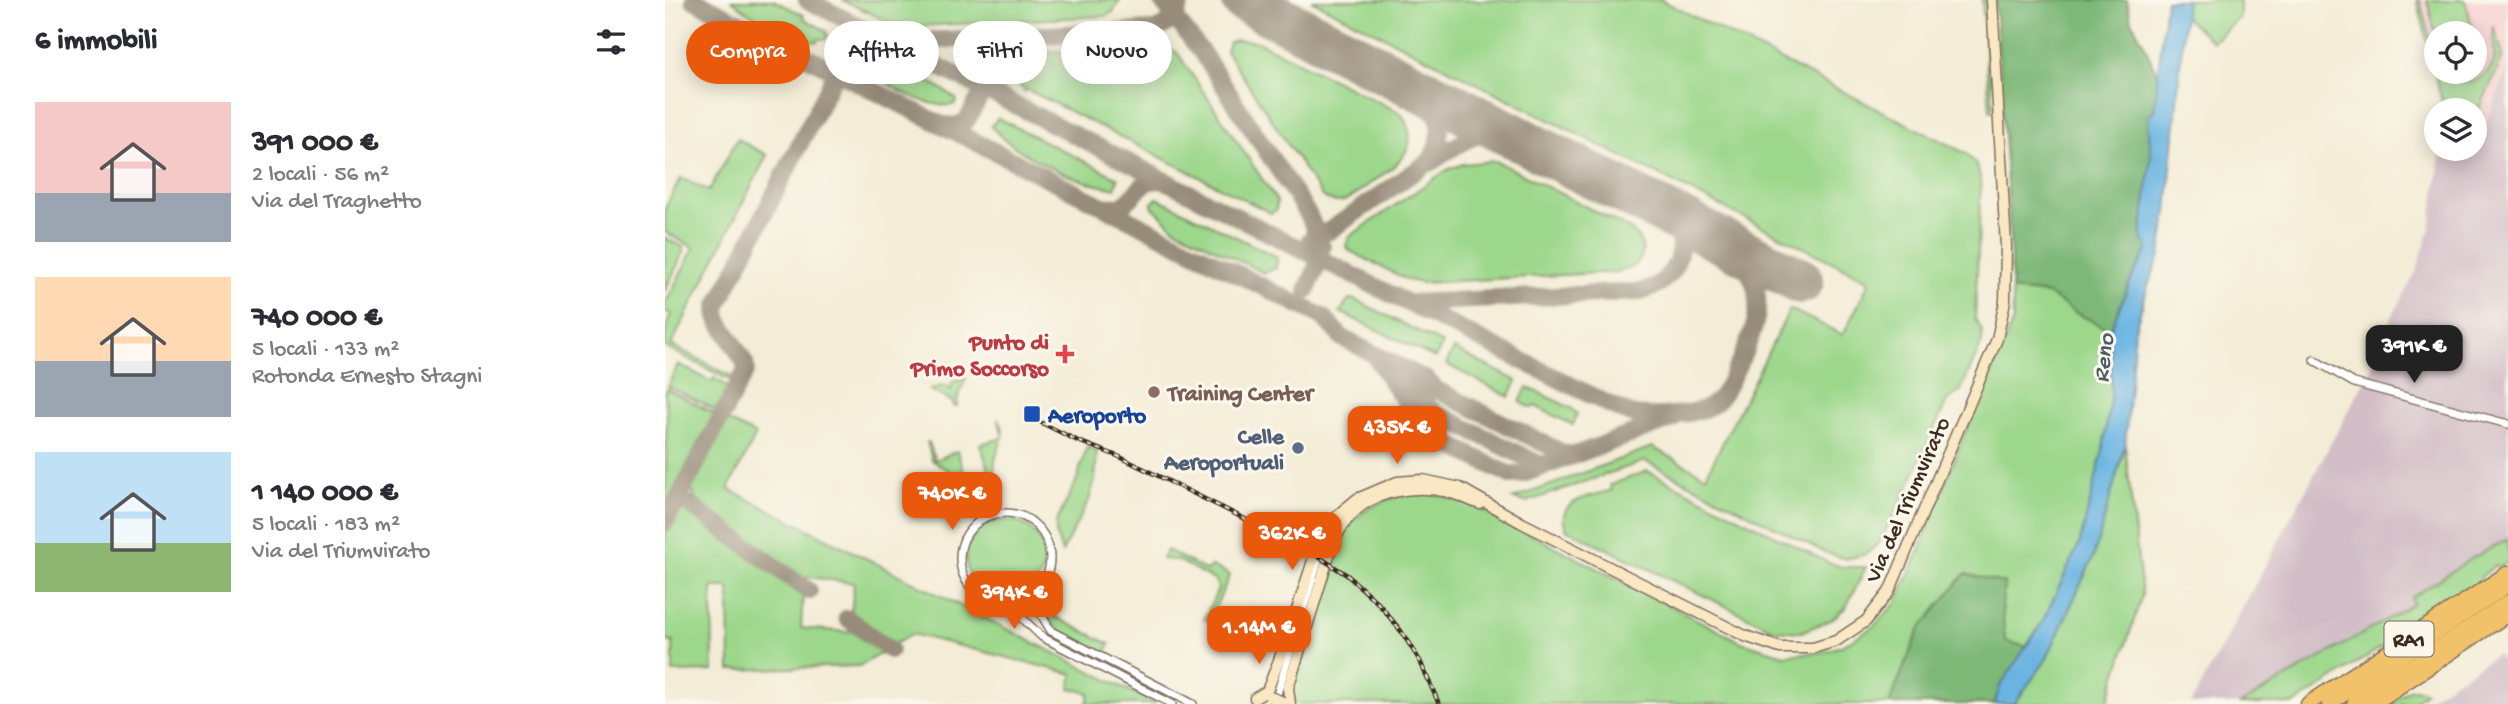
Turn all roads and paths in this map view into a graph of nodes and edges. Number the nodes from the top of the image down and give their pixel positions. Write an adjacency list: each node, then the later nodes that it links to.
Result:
1 (1992, 0): 6 (street, Via del Triumvirato)
2 (2314, 360): 3 (street)
3 (2508, 424)
4 (1354, 512): 6 (street, Via del Triumvirato); 7 (street, Via del Triumvirato); 15 (street, Via del Triumvirato)
5 (1336, 516): 6 (street, Via del Triumvirato); 7 (street, Via del Triumvirato); 14 (street, Via del Triumvirato)
6 (1509, 516)
7 (1321, 555): 15 (street, Via del Triumvirato)
8 (2508, 573): 18 (highway, RA1)
9 (2508, 585): 19 (highway)
10 (1039, 588): 12 (street); 12 (street); 17 (street)
11 (2508, 601): 20 (highway)
12 (1001, 603): 16 (street)
13 (2508, 614): 21 (highway, RA1)
14 (1250, 701): 15 (street, Via del Triumvirato)
15 (1281, 702)
16 (1173, 704)
17 (1193, 704)
18 (2308, 704)
19 (2329, 704)
20 (2354, 704)
21 (2373, 704)

